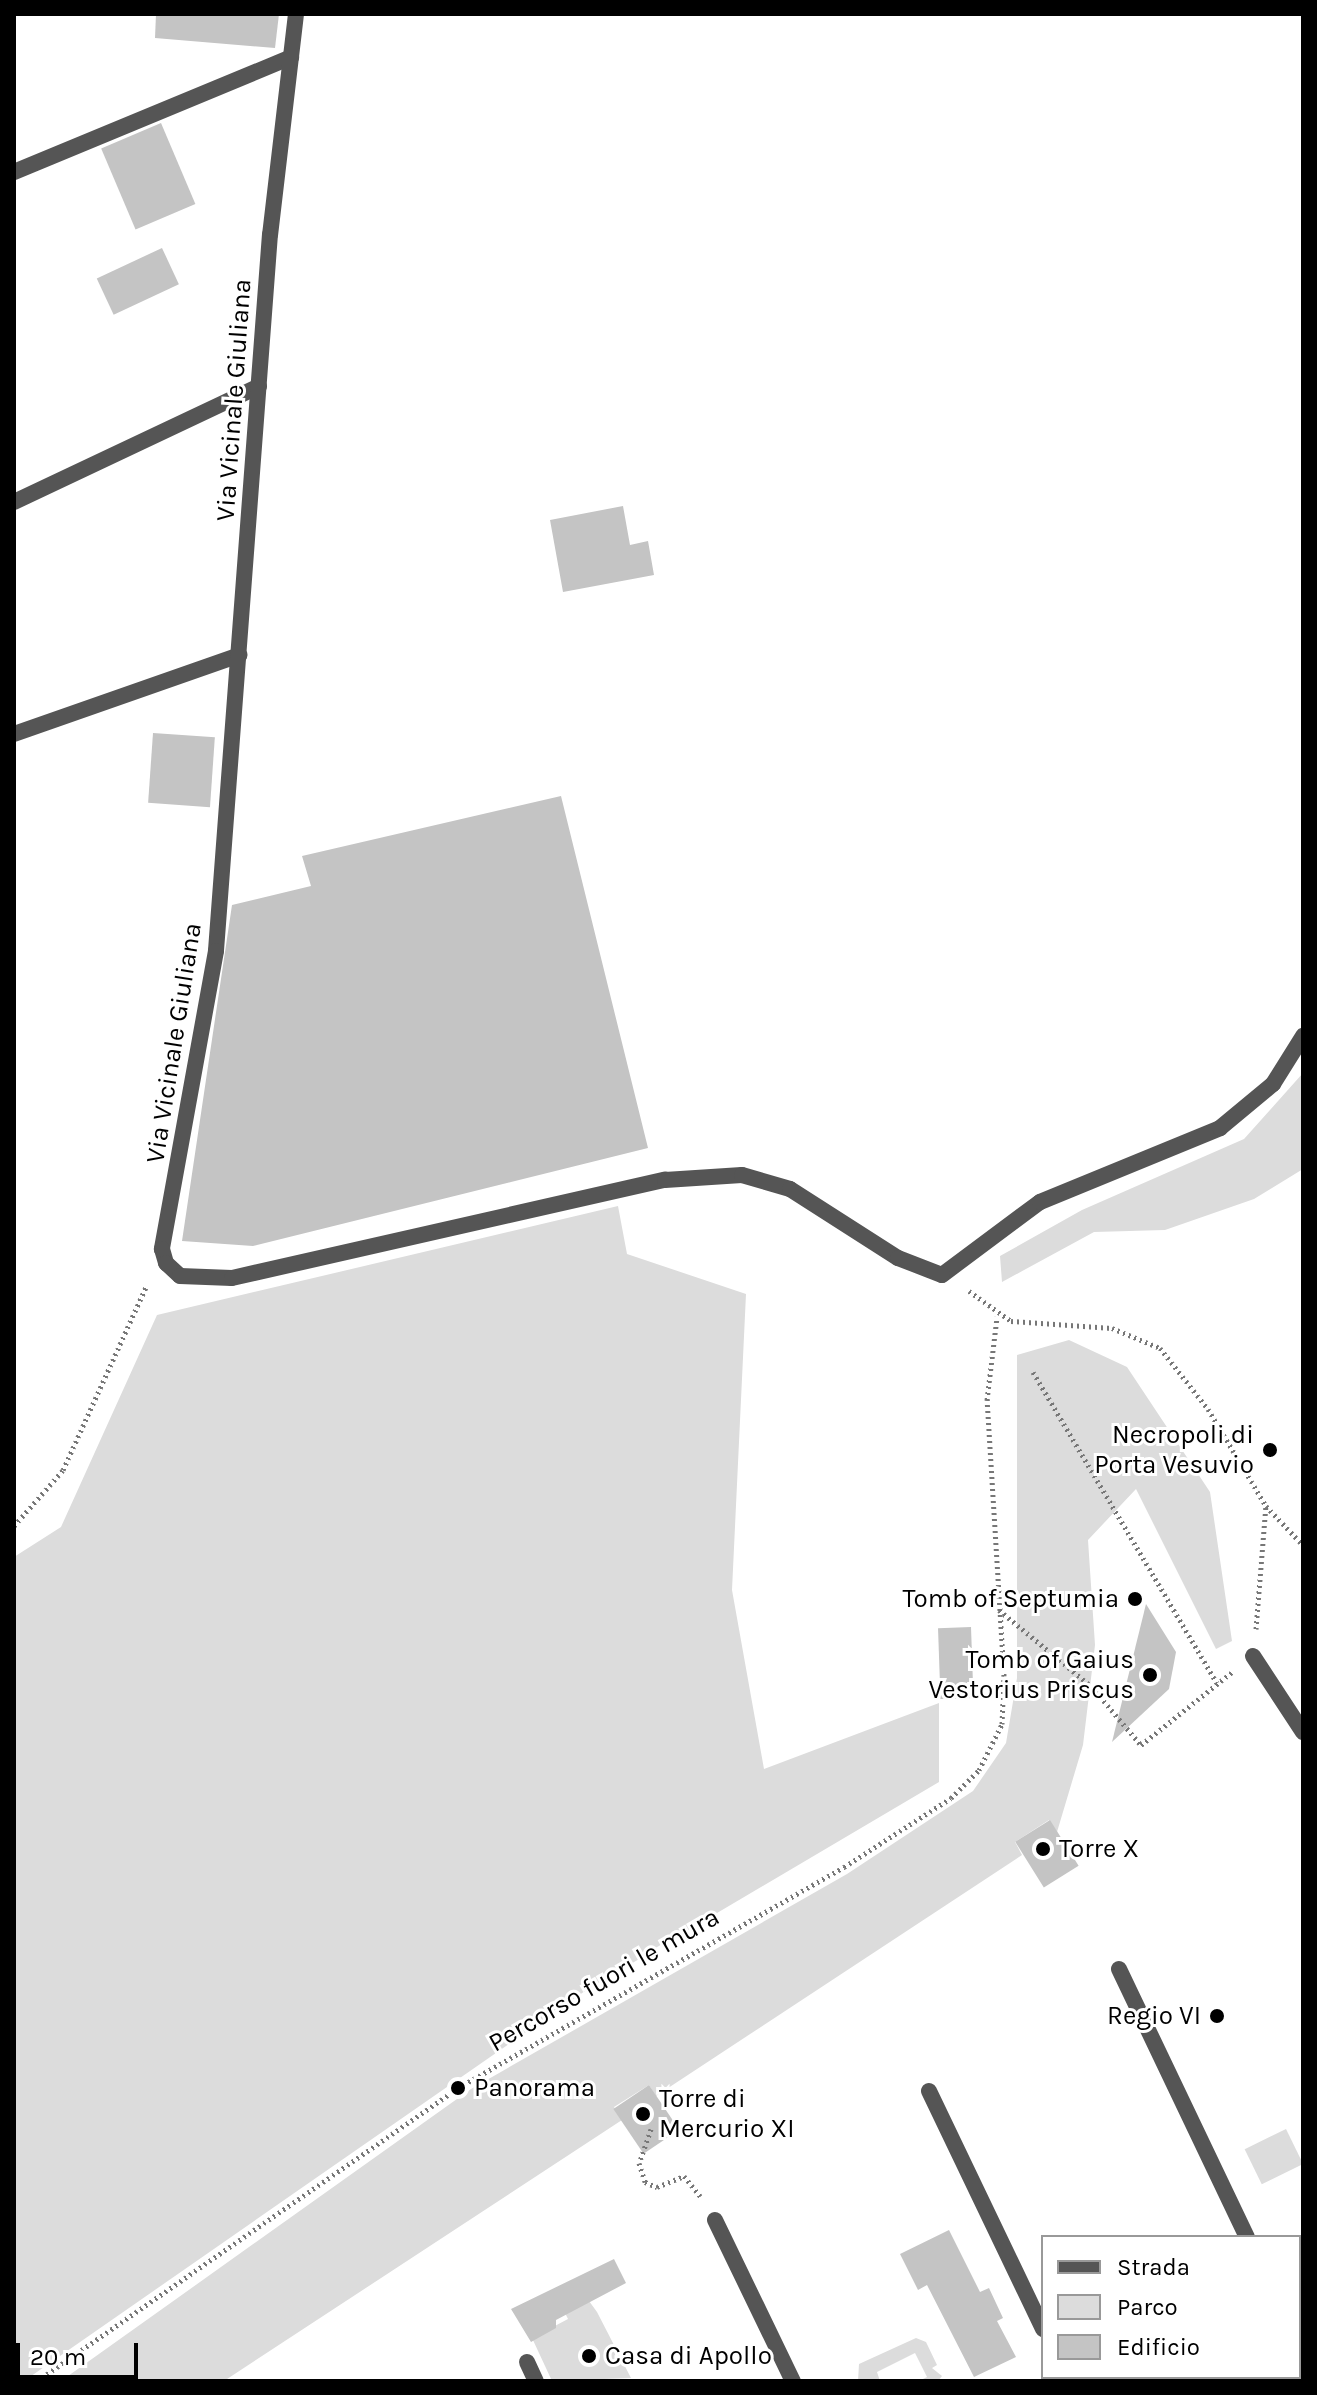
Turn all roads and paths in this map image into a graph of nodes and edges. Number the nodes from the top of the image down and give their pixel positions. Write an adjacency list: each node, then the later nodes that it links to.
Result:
1 (296, 14): 2 (street, Via Vicinale Giuliana)
2 (291, 57): 3 (street); 4 (street, Via Vicinale Giuliana)
3 (14, 172)
4 (259, 386): 5 (street); 6 (street, Via Vicinale Giuliana)
5 (14, 502)
6 (240, 655): 7 (street); 9 (street, Via Vicinale Giuliana)
7 (14, 734)
8 (1303, 1036): 9 (street)
9 (166, 1263): 14 (path)
10 (988, 1303): 11 (path)
11 (997, 1317): 13 (path); 16 (path, Percorso fuori le mura)
12 (1033, 1372): 16 (path)
13 (1266, 1506): 15 (path); 17 (path)
14 (14, 1526)
15 (1303, 1545)
16 (999, 1610): 27 (path, Percorso fuori le mura)
17 (1253, 1656): 18 (street)
18 (1303, 1732)
19 (1119, 1969): 24 (street)
20 (929, 2091): 25 (street)
21 (651, 2129): 22 (path)
22 (684, 2176)
23 (715, 2220): 29 (street)
24 (1246, 2235)
25 (1041, 2325)
26 (527, 2362): 28 (street)
27 (37, 2381)
28 (536, 2381)
29 (793, 2381)

